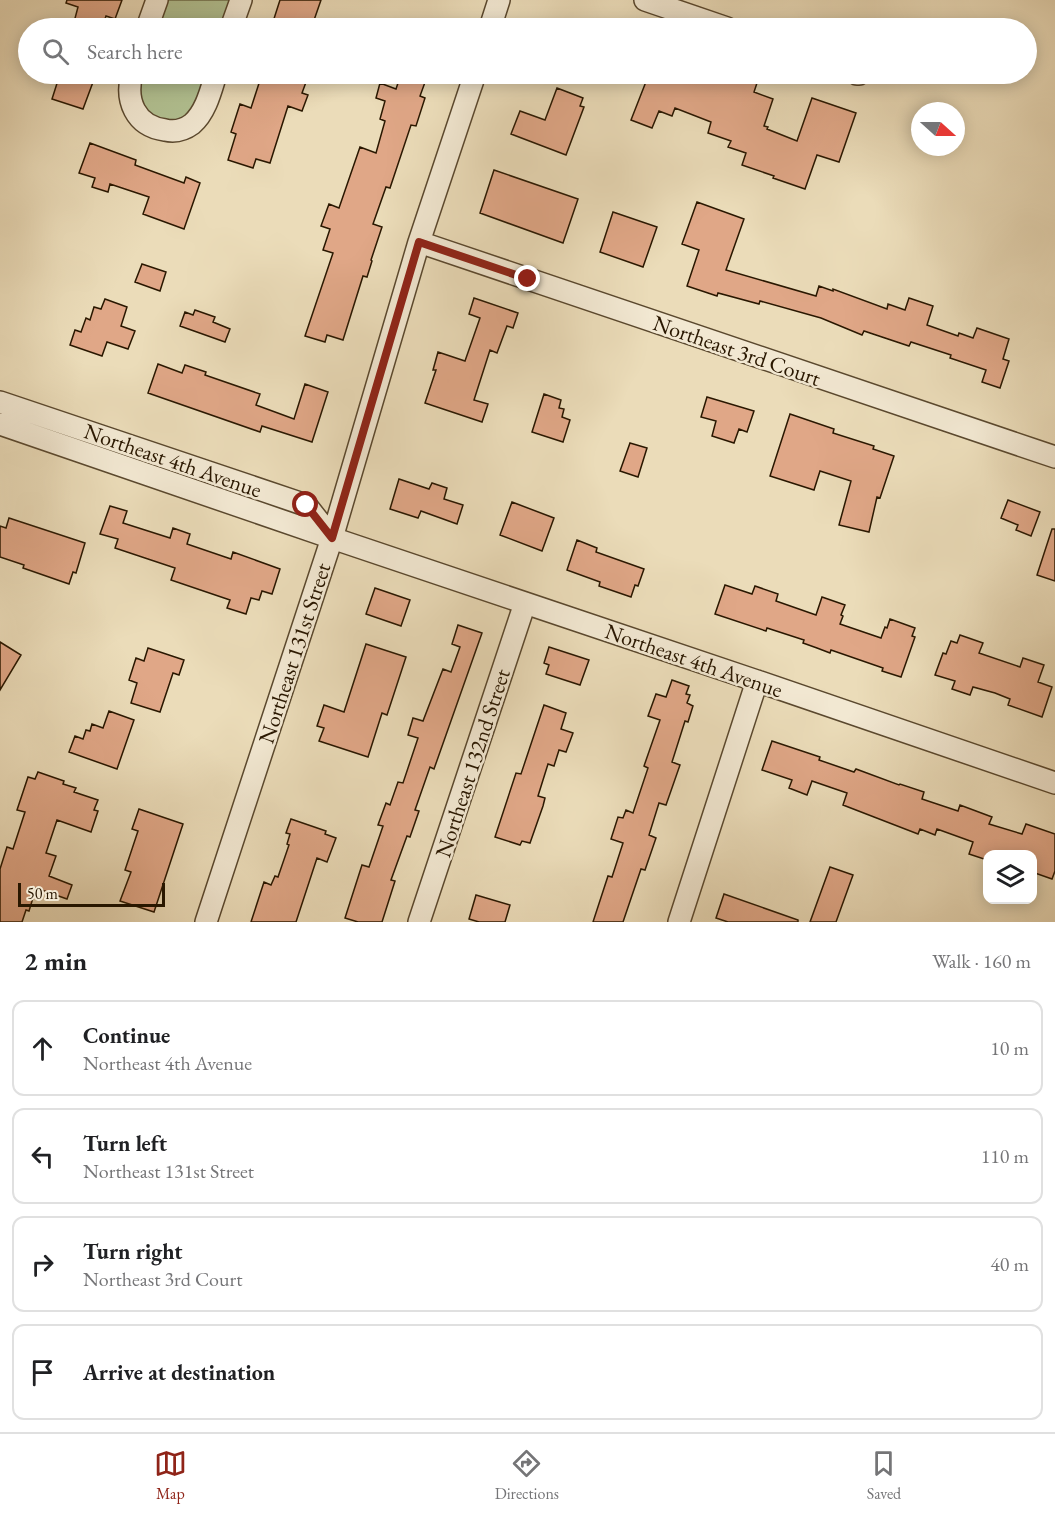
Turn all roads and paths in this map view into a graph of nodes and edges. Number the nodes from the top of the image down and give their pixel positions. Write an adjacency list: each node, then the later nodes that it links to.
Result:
1 (156, 0): 5 (street)
2 (241, 0): 6 (street)
3 (499, 0): 7 (street)
4 (645, 0): 8 (street)
5 (150, 18)
6 (235, 18)
7 (493, 18)
8 (698, 18)
9 (130, 84): 10 (street)
10 (213, 84)
11 (472, 84): 12 (street, Northeast 131st Street)
12 (419, 242): 15 (street, Northeast 3rd Court); 16 (street, Northeast 131st Street)
13 (0, 402): 16 (street, Northeast 4th Avenue)
14 (0, 424): 16 (street, Northeast 4th Avenue)
15 (1055, 457)
16 (332, 538): 17 (street, Northeast 4th Avenue); 20 (street, Northeast 131st Street)
17 (525, 603): 18 (street, Northeast 4th Avenue); 21 (street, Northeast 132nd Street)
18 (757, 681): 19 (street, Northeast 4th Avenue); 22 (street)
19 (1055, 783)
20 (206, 922)
21 (419, 922)
22 (679, 922)

